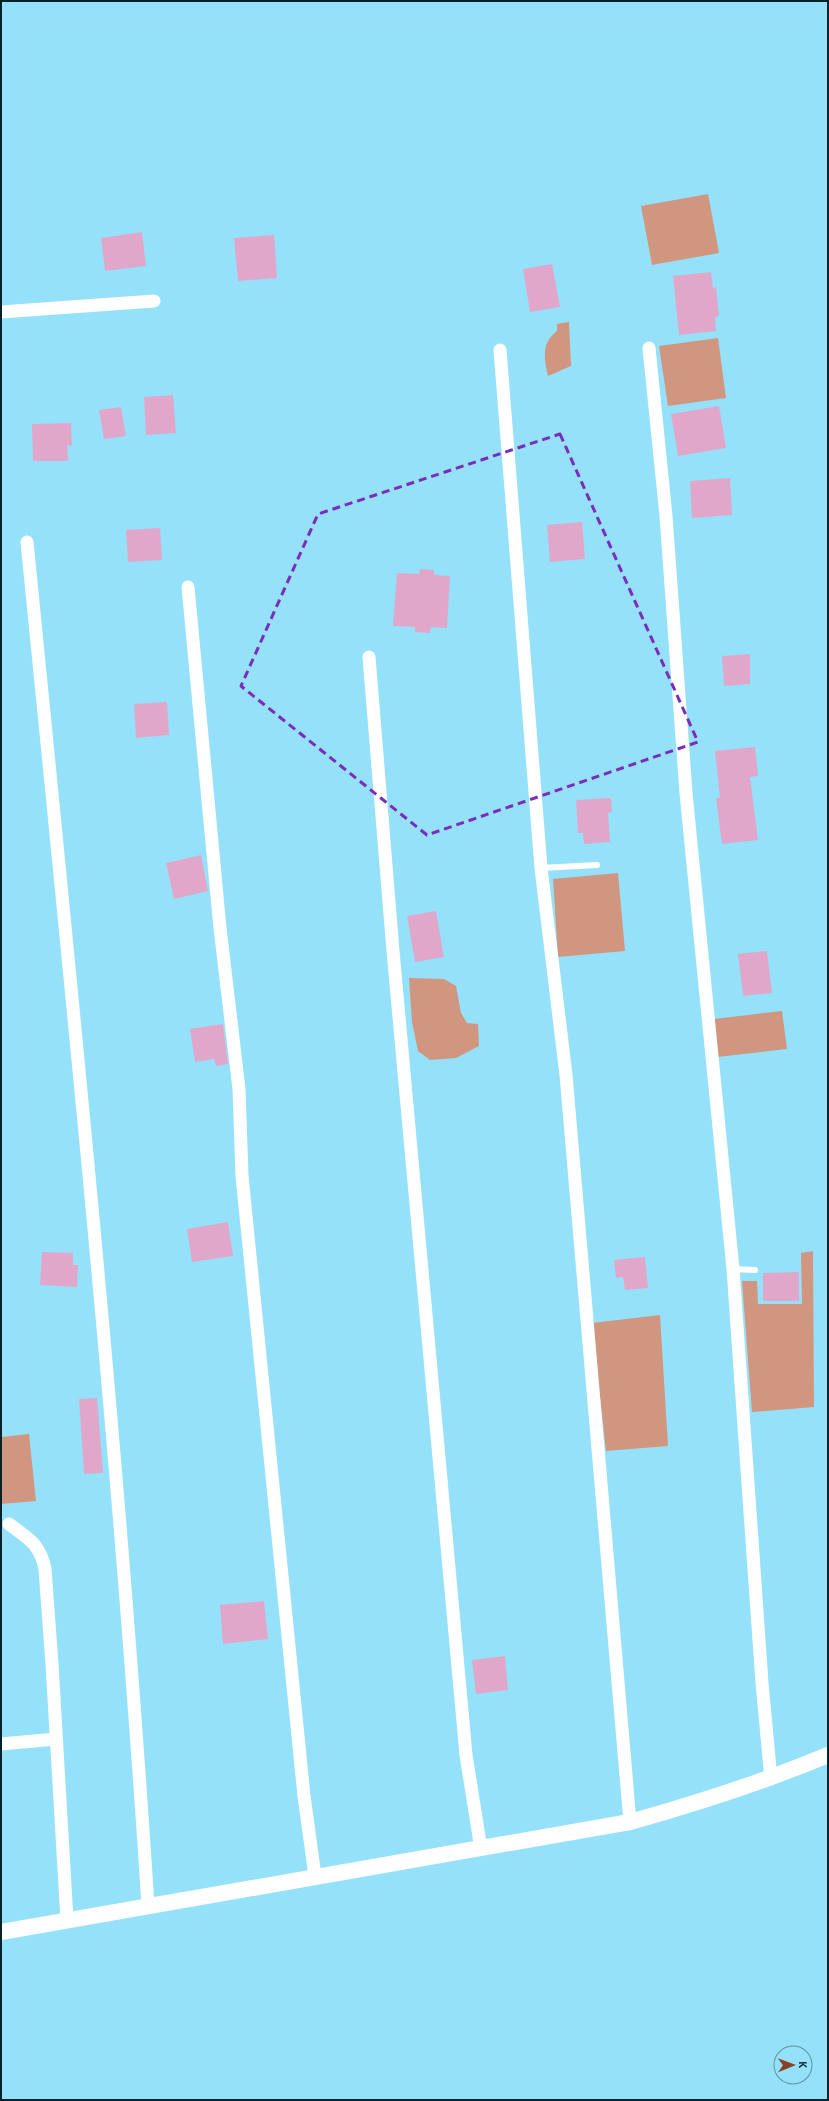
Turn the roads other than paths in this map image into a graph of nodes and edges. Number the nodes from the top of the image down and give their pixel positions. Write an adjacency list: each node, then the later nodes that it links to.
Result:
1 (154, 301): 2 (street)
2 (1, 312)
3 (649, 348): 10 (street)
4 (500, 350): 9 (street)
5 (27, 542): 20 (street)
6 (188, 587): 19 (street)
7 (369, 657): 18 (street)
8 (597, 865): 9 (lane)
9 (541, 868): 17 (street)
10 (733, 1269): 11 (lane); 16 (street)
11 (755, 1270)
12 (9, 1524): 13 (street)
13 (56, 1739): 14 (street); 21 (street)
14 (1, 1744)
15 (828, 1755): 16 (street)
16 (771, 1779): 17 (street)
17 (630, 1822): 18 (street)
18 (481, 1849): 19 (street)
19 (314, 1876): 20 (street)
20 (148, 1906): 21 (street)
21 (67, 1920): 22 (street)
22 (1, 1932)

